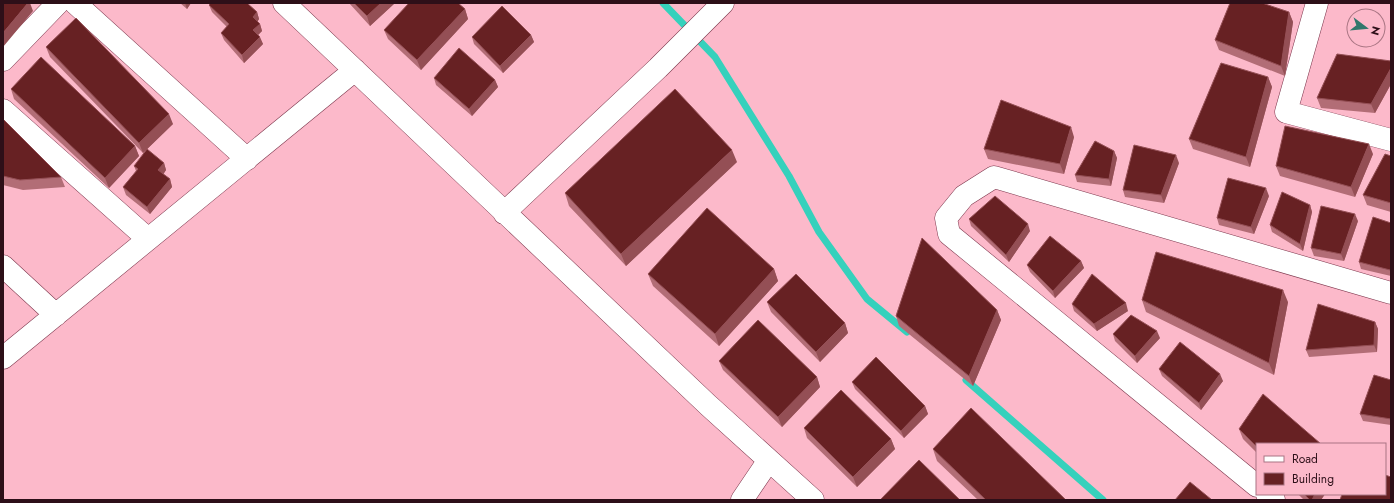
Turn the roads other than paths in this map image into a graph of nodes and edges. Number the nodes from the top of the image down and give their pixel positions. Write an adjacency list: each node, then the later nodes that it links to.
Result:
1 (58, 3): 6 (street)
2 (75, 3): 10 (street)
3 (284, 3): 7 (street)
4 (1317, 3): 9 (street)
5 (721, 5): 11 (street)
6 (3, 60)
7 (355, 70): 10 (street); 11 (street)
8 (3, 110): 12 (street)
9 (1391, 140)
10 (246, 159): 12 (street)
11 (504, 213): 17 (street)
12 (148, 239): 15 (street)
13 (3, 266): 15 (street)
14 (1391, 293): 18 (street)
15 (56, 315): 16 (street)
16 (3, 358)
17 (769, 460): 19 (street); 20 (street)
18 (1256, 485)
19 (742, 500)
20 (813, 500)

